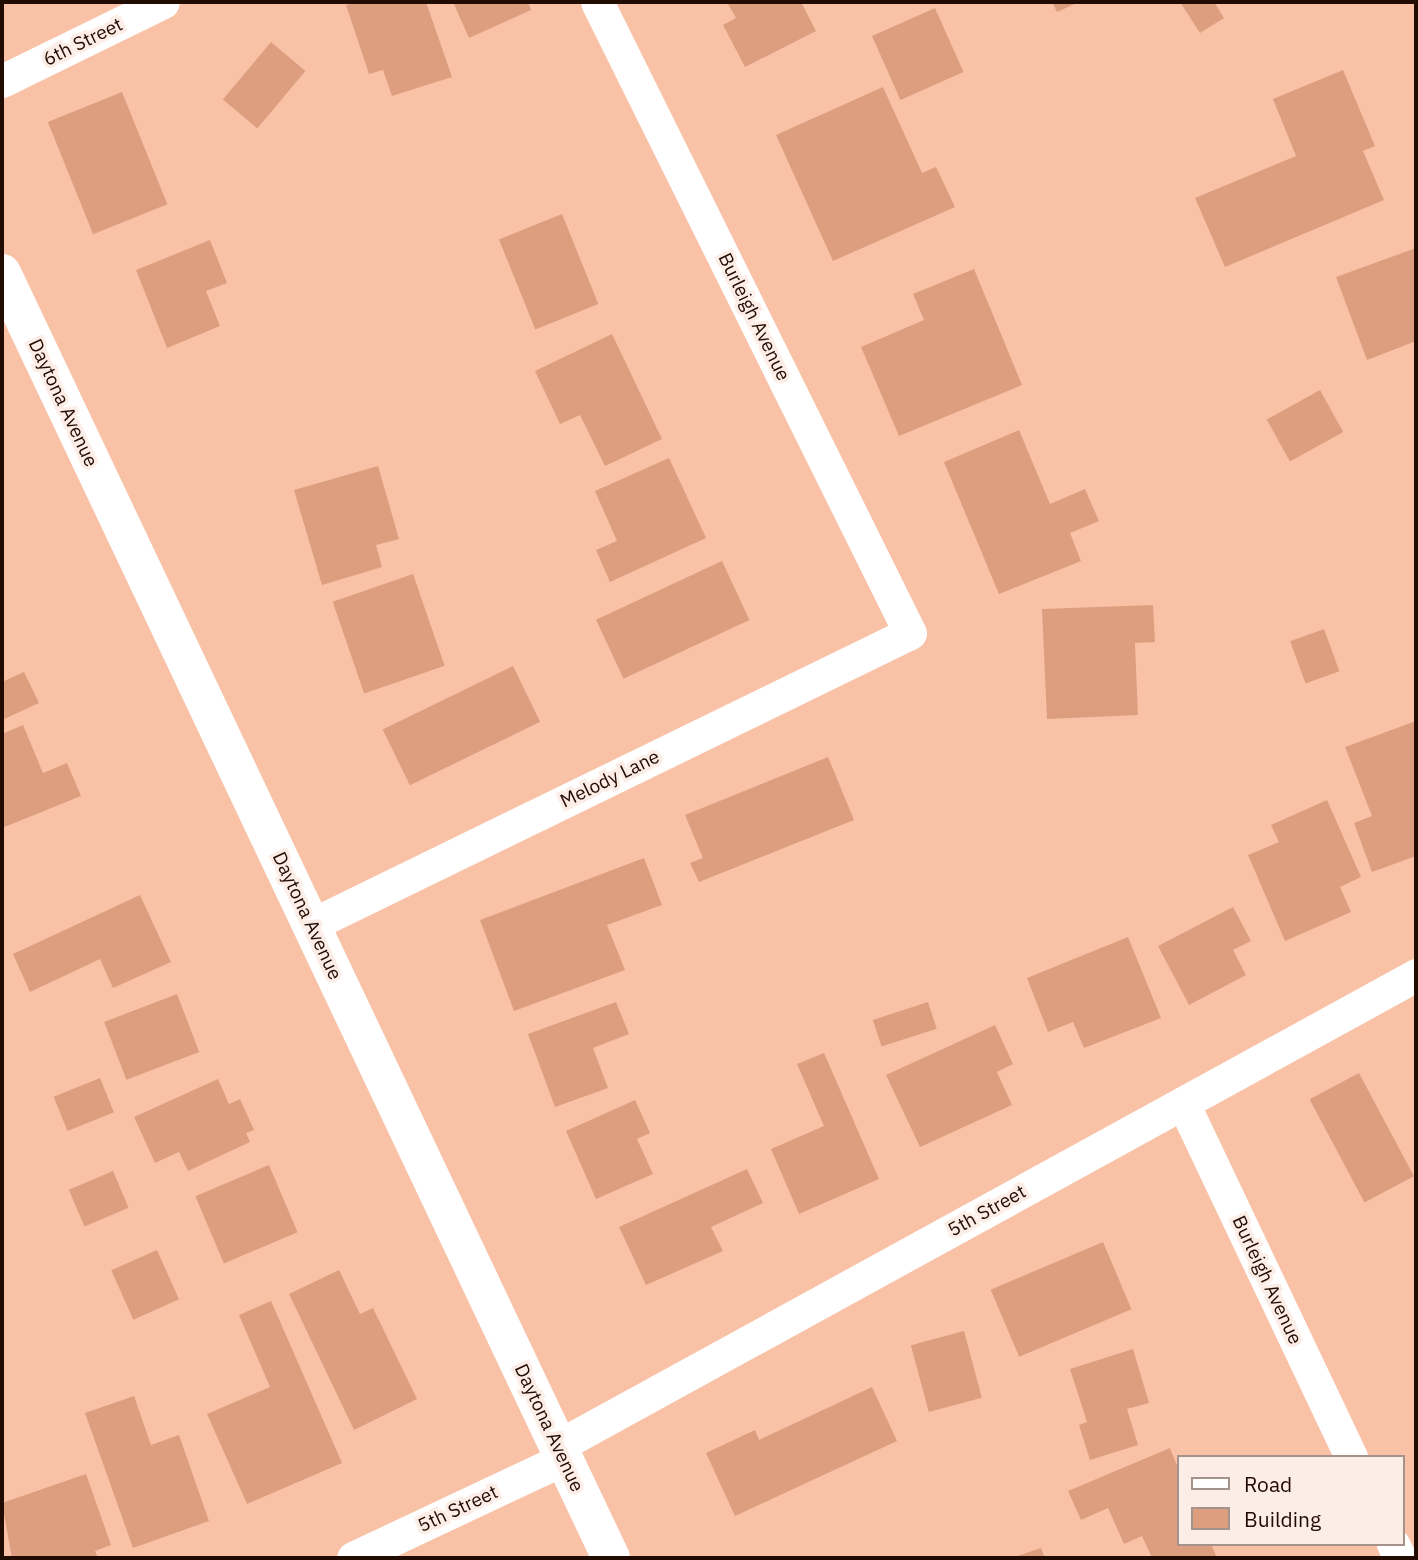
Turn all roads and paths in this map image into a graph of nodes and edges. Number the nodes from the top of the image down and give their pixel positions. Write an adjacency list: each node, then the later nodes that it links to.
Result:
1 (163, 2): 3 (street, 6th Street)
2 (597, 2): 5 (street, Burleigh Avenue)
3 (2, 82)
4 (2, 274): 6 (street, Daytona Avenue)
5 (910, 633): 6 (street, Melody Lane)
6 (311, 925): 9 (street, Daytona Avenue)
7 (1416, 975): 8 (street, 5th Street)
8 (1183, 1103): 9 (street, 5th Street); 10 (street, Burleigh Avenue)
9 (560, 1452): 11 (street, 5th Street); 12 (street, Daytona Avenue)
10 (1351, 1455)
11 (353, 1558)
12 (611, 1558)

